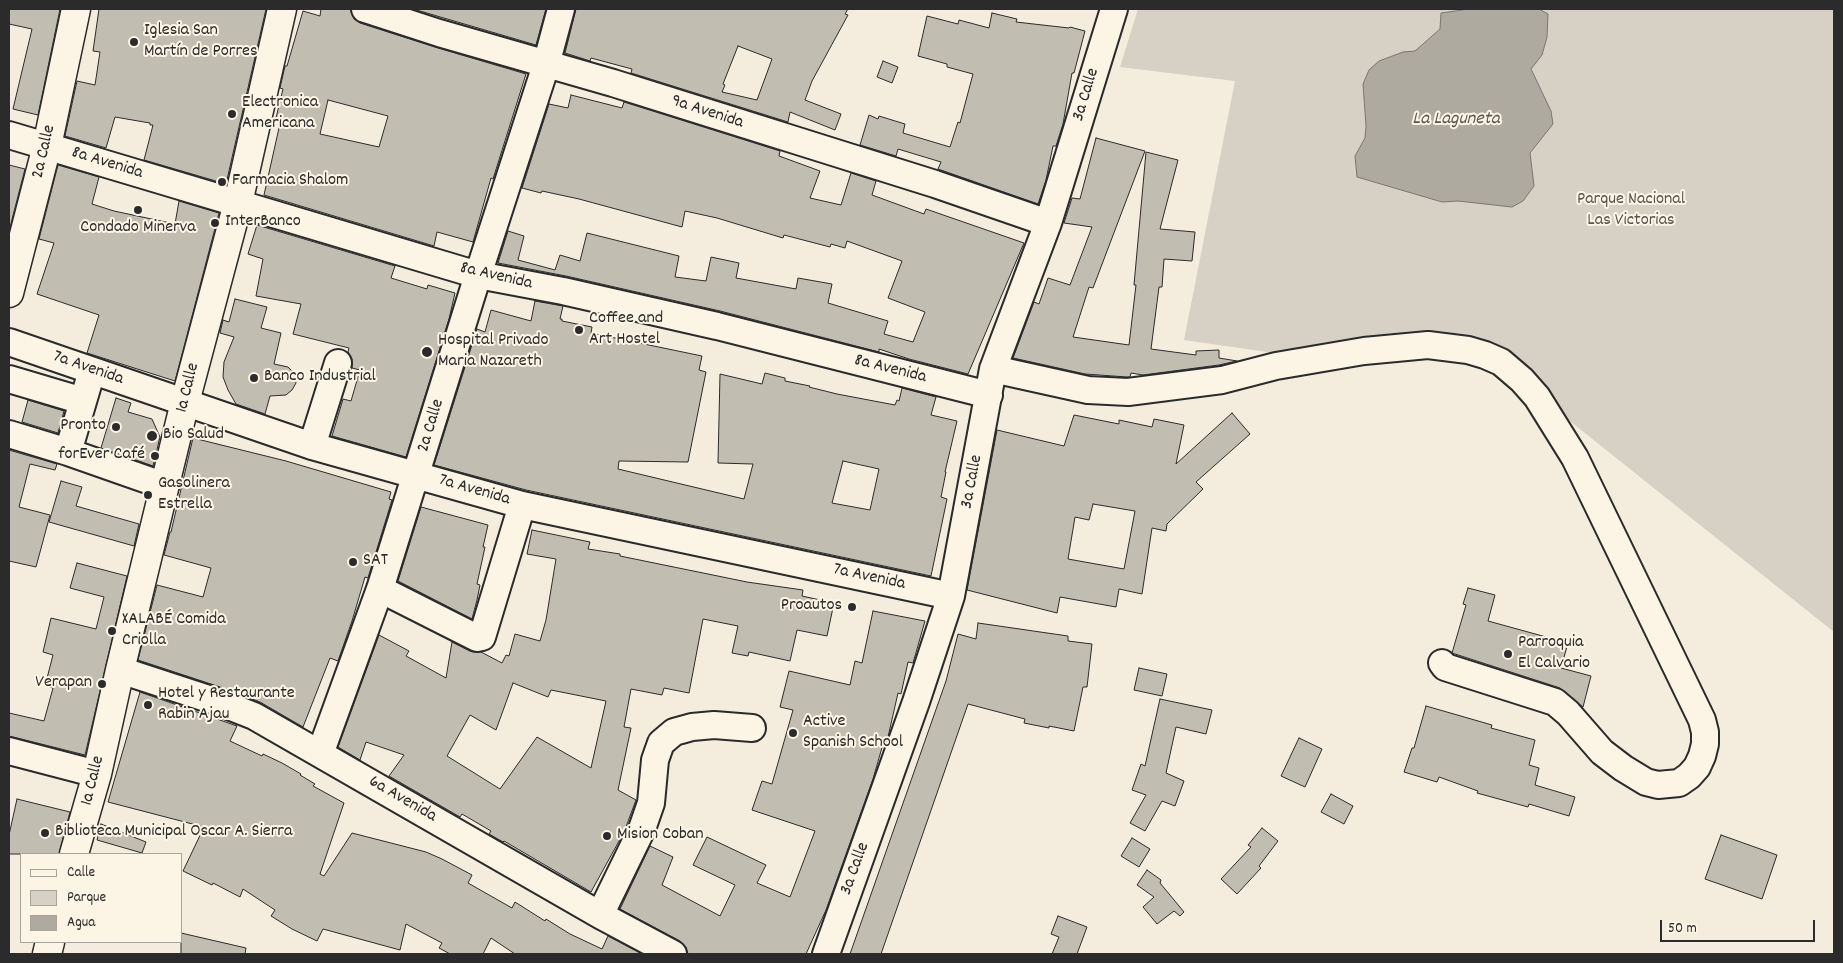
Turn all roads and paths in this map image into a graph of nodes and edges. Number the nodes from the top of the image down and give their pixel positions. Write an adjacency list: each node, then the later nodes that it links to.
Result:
1 (76, 9): 8 (main road, 2a Calle)
2 (282, 9): 9 (main road, 1a Calle)
3 (365, 9): 6 (street, 9a Avenida)
4 (561, 9): 6 (street, 2a Calle)
5 (1114, 9): 10 (street, 3a Calle)
6 (546, 65): 10 (street, 9a Avenida); 11 (street, 2a Calle)
7 (9, 135): 8 (street, 8a Avenida)
8 (47, 146): 9 (street, 8a Avenida); 12 (main road, 2a Calle)
9 (238, 204): 11 (street, 8a Avenida); 20 (main road, 1a Calle)
10 (1048, 223): 15 (street, 3a Calle)
11 (478, 275): 18 (street, 8a Avenida); 24 (street, 2a Calle)
12 (9, 293)
13 (9, 342): 16 (street, 7a Avenida)
14 (338, 363): 22 (street)
15 (993, 369): 18 (street, 3a Calle); 29 (street)
16 (92, 371): 19 (street); 20 (street, 7a Avenida)
17 (9, 379): 19 (street)
18 (989, 395): 28 (street, 3a Calle)
19 (83, 401): 23 (street)
20 (185, 402): 22 (street, 7a Avenida); 25 (main road, 1a Calle)
21 (9, 434): 23 (street)
22 (312, 446): 24 (street, 7a Avenida)
23 (68, 452): 25 (street)
24 (416, 475): 26 (street, 7a Avenida); 27 (street, 2a Calle)
25 (165, 486): 30 (main road, 1a Calle)
26 (522, 505): 27 (street); 28 (street, 7a Avenida)
27 (380, 589): 33 (street, 2a Calle)
28 (951, 596): 38 (street, 3a Calle)
29 (1442, 663)
30 (120, 670): 33 (street, 6a Avenida); 34 (main road, 1a Calle)
31 (752, 728): 36 (street)
32 (9, 751): 34 (street)
33 (320, 754): 36 (street, 6a Avenida)
34 (97, 774): 35 (main road, 1a Calle)
35 (74, 853)
36 (600, 915): 37 (street, 6a Avenida)
37 (672, 954)
38 (826, 954)

